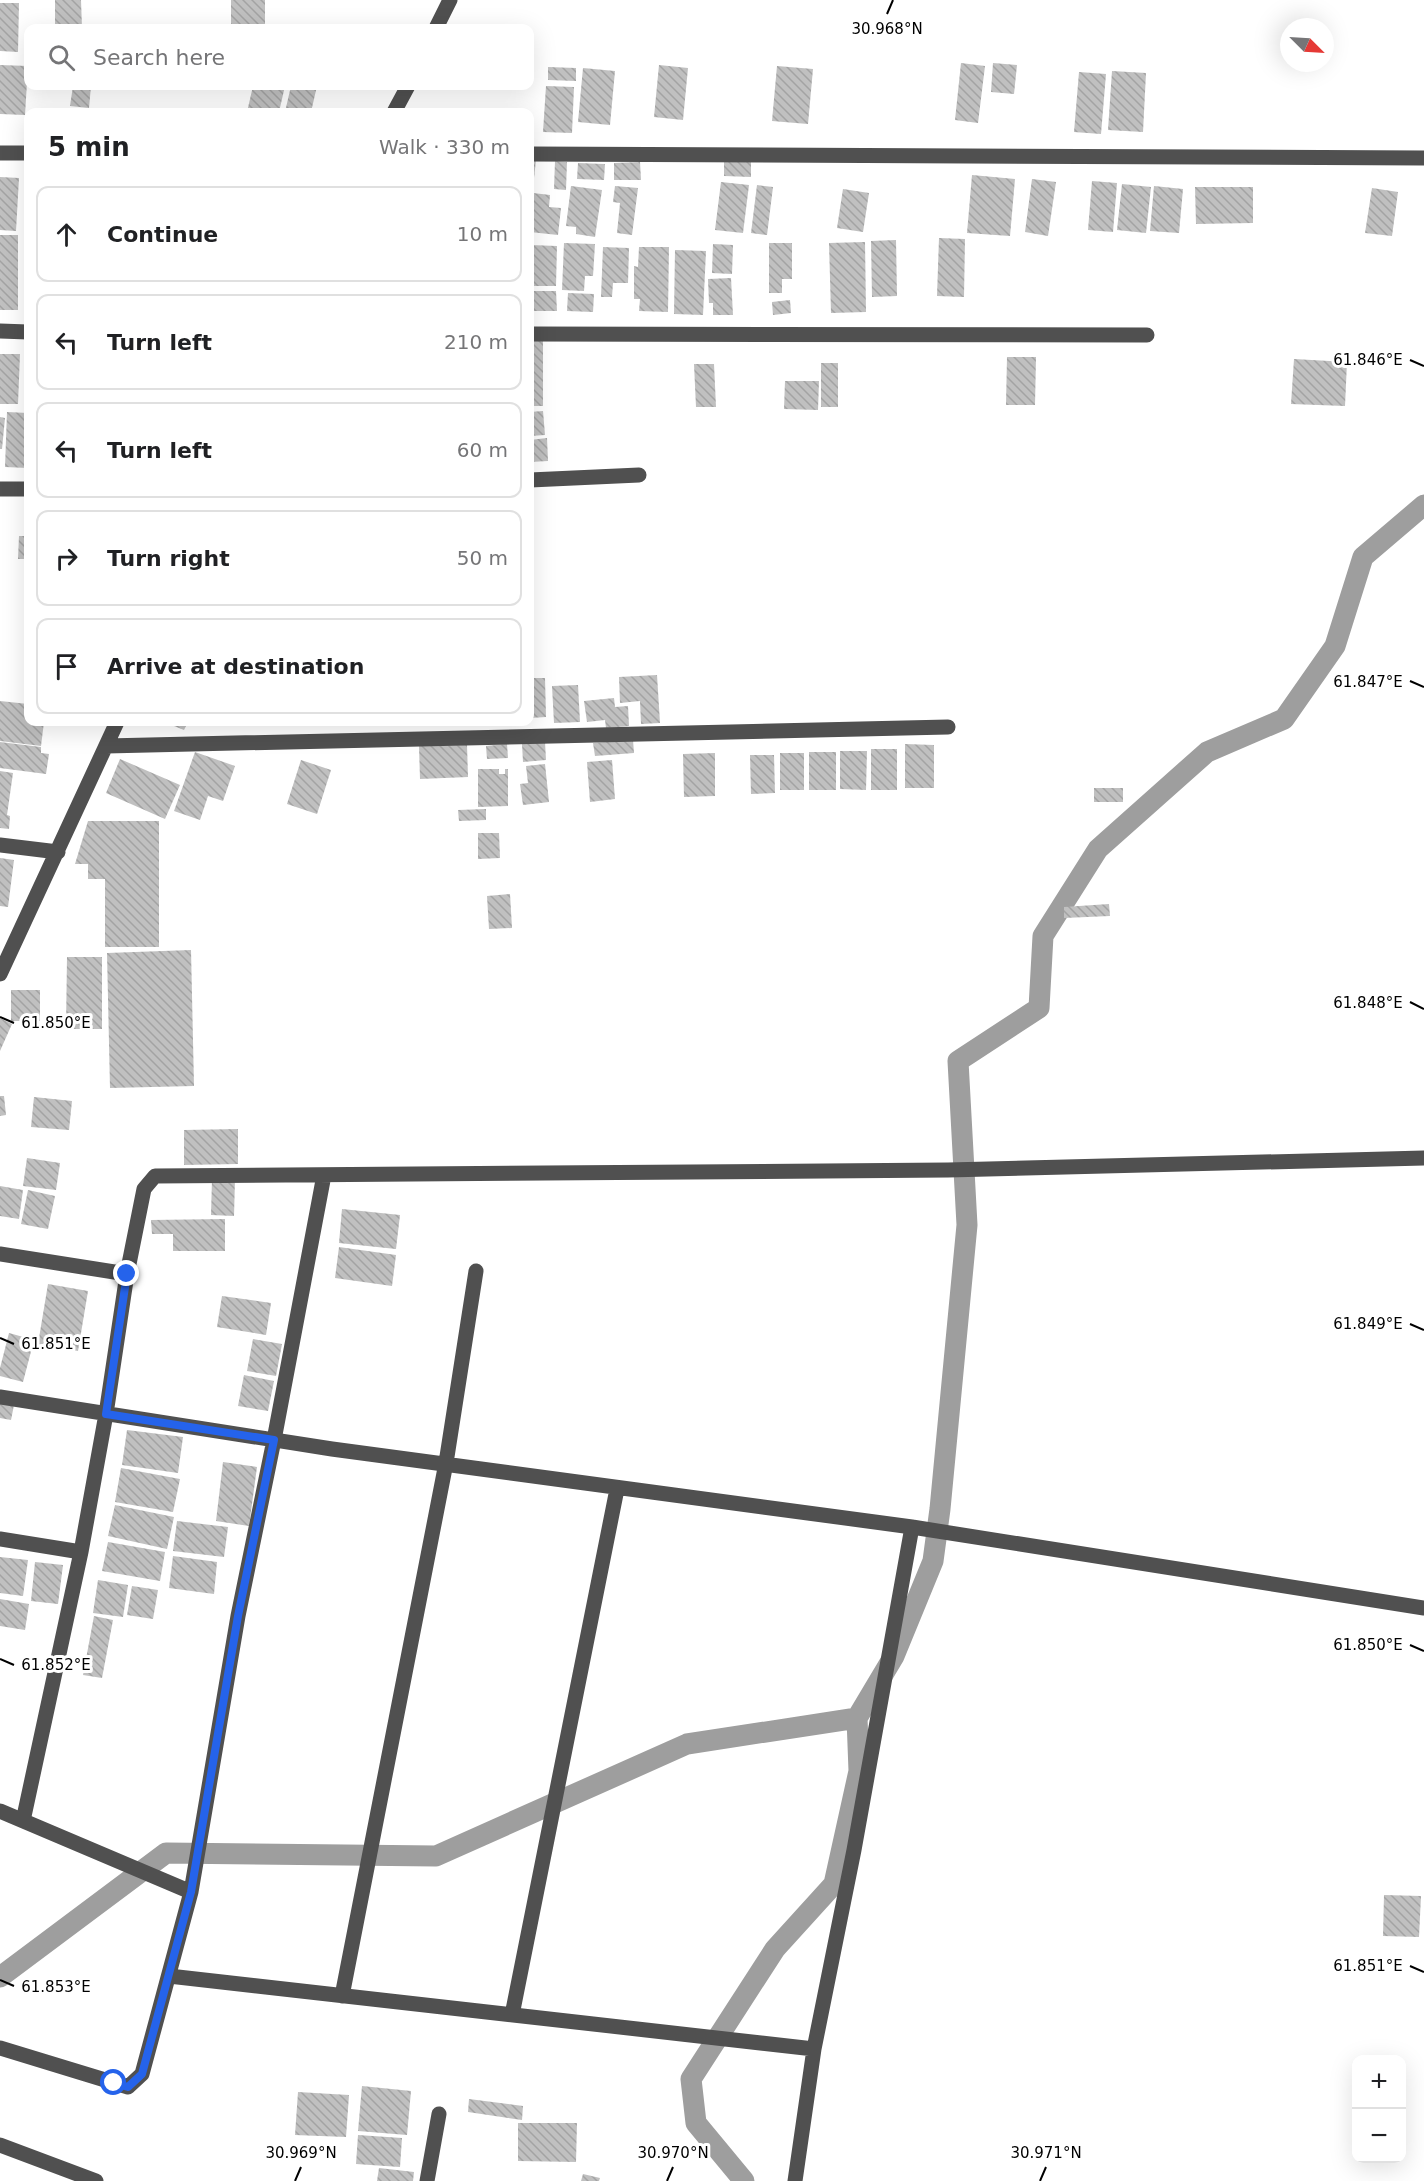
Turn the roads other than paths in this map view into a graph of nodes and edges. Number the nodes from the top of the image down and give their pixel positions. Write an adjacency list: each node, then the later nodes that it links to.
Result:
1 (450, 0): 2 (street)
2 (438, 24)
3 (406, 90): 4 (street)
4 (396, 108)
5 (0, 153): 6 (street)
6 (24, 153)
7 (534, 154): 8 (street)
8 (1424, 158)
9 (0, 332): 10 (street)
10 (24, 332)
11 (534, 334): 12 (street)
12 (1147, 335)
13 (639, 475): 14 (street)
14 (534, 480)
15 (0, 489): 16 (street)
16 (24, 489)
17 (115, 726): 19 (street)
18 (948, 726): 19 (street)
19 (106, 746): 21 (street)
20 (0, 845): 21 (street)
21 (58, 852): 22 (street)
22 (0, 974)
23 (1424, 1158): 24 (street)
24 (324, 1174): 27 (street); 30 (street)
25 (0, 1254): 27 (street)
26 (476, 1271): 31 (street)
27 (127, 1274): 29 (street)
28 (0, 1397): 29 (street)
29 (106, 1414): 30 (street); 35 (street)
30 (274, 1440): 31 (street); 39 (street)
31 (446, 1463): 32 (street); 41 (street)
32 (617, 1489): 33 (street); 42 (street)
33 (912, 1527): 36 (street); 44 (street)
34 (0, 1539): 35 (street)
35 (81, 1552): 38 (street)
36 (1424, 1608)
37 (0, 1811): 38 (street)
38 (23, 1821): 39 (street)
39 (191, 1892): 40 (street)
40 (169, 1976): 41 (street); 43 (street)
41 (342, 1996): 42 (street)
42 (512, 2015): 44 (street)
43 (0, 2048)
44 (814, 2049): 49 (street)
45 (440, 2114): 48 (street)
46 (0, 2145): 47 (street)
47 (96, 2181)
48 (428, 2181)
49 (795, 2181)

